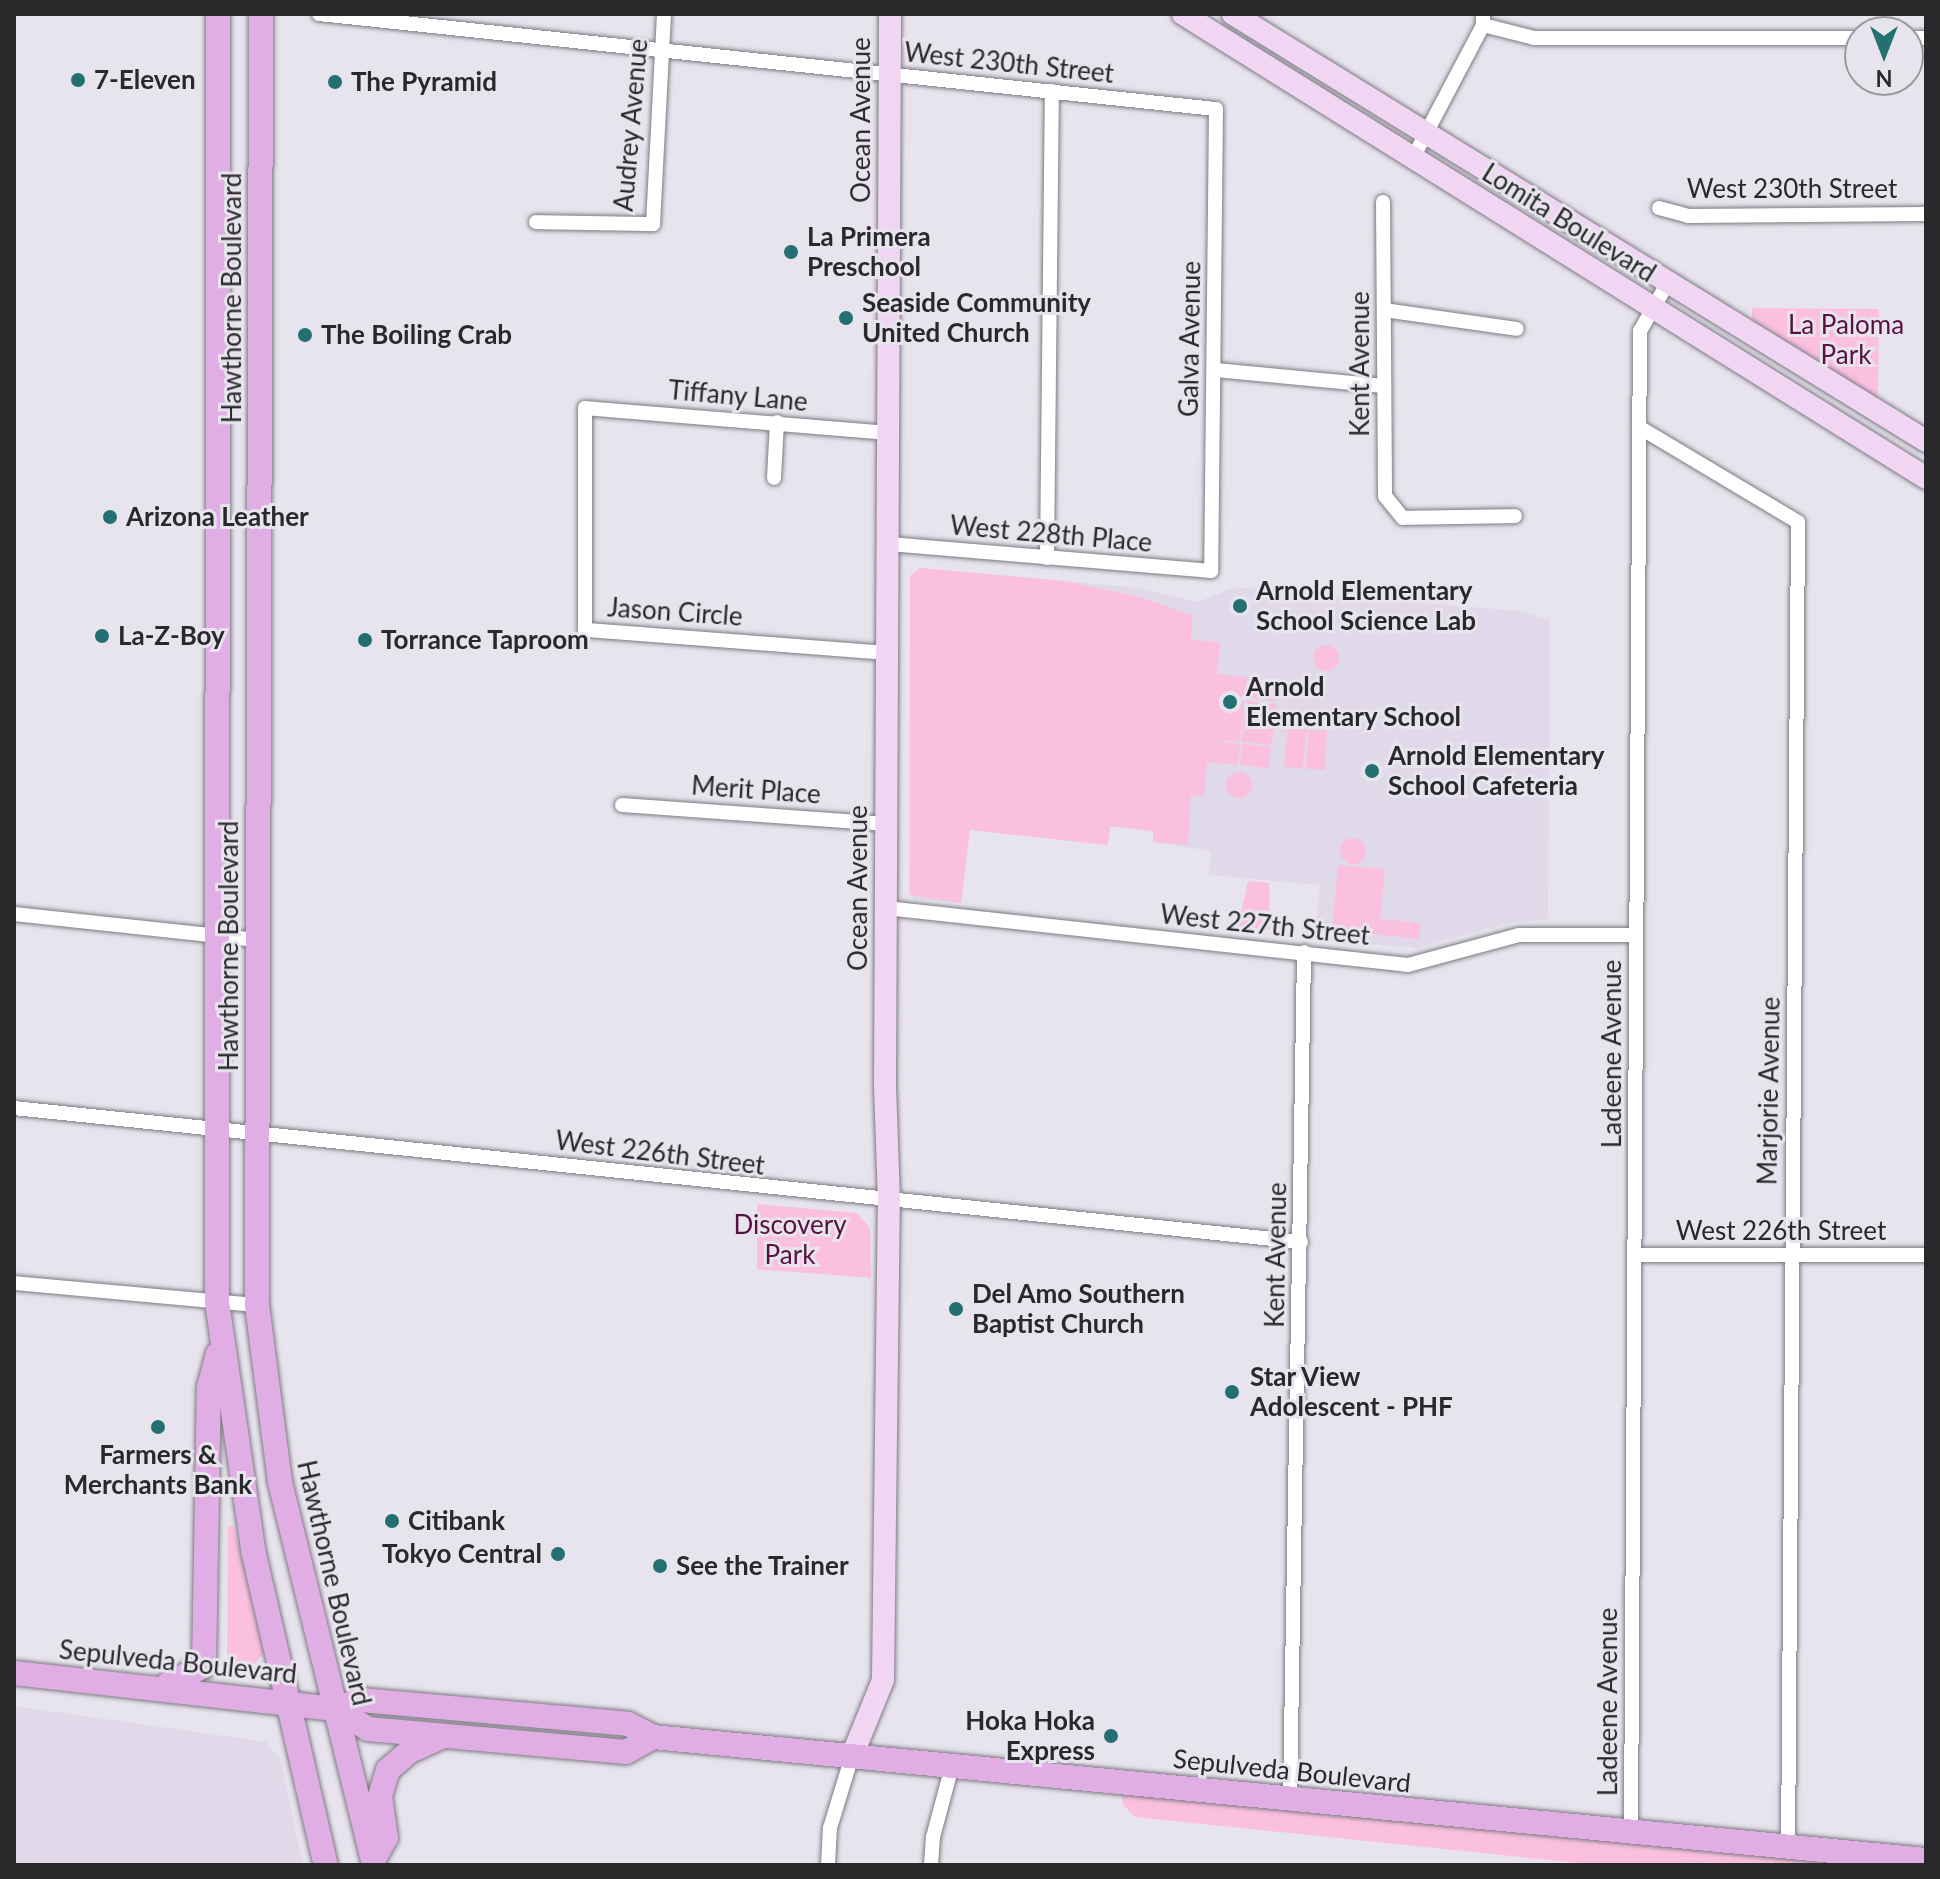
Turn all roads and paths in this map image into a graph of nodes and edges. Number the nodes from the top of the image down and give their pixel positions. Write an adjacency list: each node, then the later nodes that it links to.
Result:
1 (218, 14): 43 (main road, Hawthorne Boulevard)
2 (261, 14): 44 (main road, Hawthorne Boulevard)
3 (319, 14): 10 (street, West 230th Street)
4 (664, 14): 10 (street, Audrey Avenue)
5 (890, 14): 11 (street, Ocean Avenue)
6 (1183, 14): 15 (street, Lomita Boulevard)
7 (1233, 14): 14 (street, Lomita Boulevard)
8 (1483, 20): 9 (street); 14 (street)
9 (1844, 38)
10 (662, 49): 11 (street, West 230th Street); 19 (street, Audrey Avenue)
11 (889, 74): 12 (street, West 230th Street); 29 (street, Ocean Avenue)
12 (1052, 91): 13 (street, West 230th Street); 35 (street)
13 (1216, 109): 24 (street, Galva Avenue)
14 (1427, 131): 15 (street); 20 (street, Lomita Boulevard)
15 (1413, 158): 21 (street, Lomita Boulevard)
16 (1383, 202): 22 (street, Kent Avenue)
17 (1659, 208): 18 (street, West 230th Street)
18 (1926, 214)
19 (536, 222)
20 (1667, 284): 21 (street, Ladeene Avenue); 30 (street, Lomita Boulevard)
21 (1653, 308): 28 (street, Ladeene Avenue); 32 (street, Lomita Boulevard)
22 (1384, 310): 23 (street); 25 (street, Kent Avenue)
23 (1517, 329)
24 (1215, 370): 25 (street); 36 (street, Galva Avenue)
25 (1384, 386): 33 (street, Kent Avenue)
26 (585, 408): 27 (street, Tiffany Lane); 37 (street, Jason Circle)
27 (777, 422): 29 (street, Tiffany Lane); 31 (street)
28 (1639, 427): 42 (street, Ladeene Avenue); 52 (street, Marjorie Avenue)
29 (888, 433): 34 (street, Ocean Avenue)
30 (1926, 441)
31 (774, 478)
32 (1926, 478)
33 (1515, 516)
34 (887, 544): 35 (street, West 228th Place); 37 (street, Ocean Avenue)
35 (1047, 558): 36 (street, West 228th Place)
36 (1211, 571)
37 (887, 653): 39 (street, Ocean Avenue)
38 (622, 805): 39 (street, Merit Place)
39 (886, 824): 40 (street, Ocean Avenue)
40 (886, 908): 45 (street, West 227th Street); 49 (street, Ocean Avenue)
41 (14, 914): 43 (street)
42 (1636, 935): 45 (street, West 227th Street); 51 (street, Ladeene Avenue)
43 (217, 936): 44 (street); 47 (main road, Hawthorne Boulevard)
44 (257, 940): 48 (main road, Hawthorne Boulevard)
45 (1304, 952): 50 (street, Kent Avenue)
46 (14, 1108): 47 (street, West 226th Street)
47 (215, 1126): 48 (street, West 226th Street); 55 (main road, Hawthorne Boulevard)
48 (255, 1130): 49 (street, West 226th Street); 56 (main road, Hawthorne Boulevard)
49 (889, 1201): 50 (street, West 226th Street); 64 (street, Ocean Avenue)
50 (1301, 1242): 66 (street, Kent Avenue)
51 (1636, 1255): 52 (street, West 226th Street); 67 (street, Ladeene Avenue)
52 (1792, 1255): 53 (street, West 226th Street); 68 (street, Marjorie Avenue)
53 (1926, 1255)
54 (14, 1283): 55 (street)
55 (217, 1302): 56 (street); 57 (main road, Hawthorne Boulevard)
56 (257, 1305): 61 (main road, Hawthorne Boulevard)
57 (222, 1340): 59 (main road); 60 (main road, Hawthorne Boulevard)
58 (14, 1673): 59 (main road, Sepulveda Boulevard)
59 (160, 1686): 60 (main road, Sepulveda Boulevard)
60 (288, 1702): 61 (main road, Sepulveda Boulevard); 71 (main road, Hawthorne Boulevard)
61 (335, 1709): 62 (main road, Sepulveda Boulevard); 63 (main road, Sepulveda Boulevard); 70 (main road, Hawthorne Boulevard)
62 (445, 1736): 63 (main road, Sepulveda Boulevard); 70 (main road)
63 (653, 1737): 64 (main road, Sepulveda Boulevard)
64 (852, 1756): 65 (main road, Sepulveda Boulevard); 72 (street)
65 (952, 1766): 66 (main road, Sepulveda Boulevard); 73 (street)
66 (1290, 1798): 67 (main road, Sepulveda Boulevard)
67 (1631, 1831): 68 (main road, Sepulveda Boulevard)
68 (1788, 1846): 69 (main road, Sepulveda Boulevard)
69 (1926, 1860)
70 (374, 1863)
71 (326, 1865)
72 (828, 1865)
73 (931, 1865)

